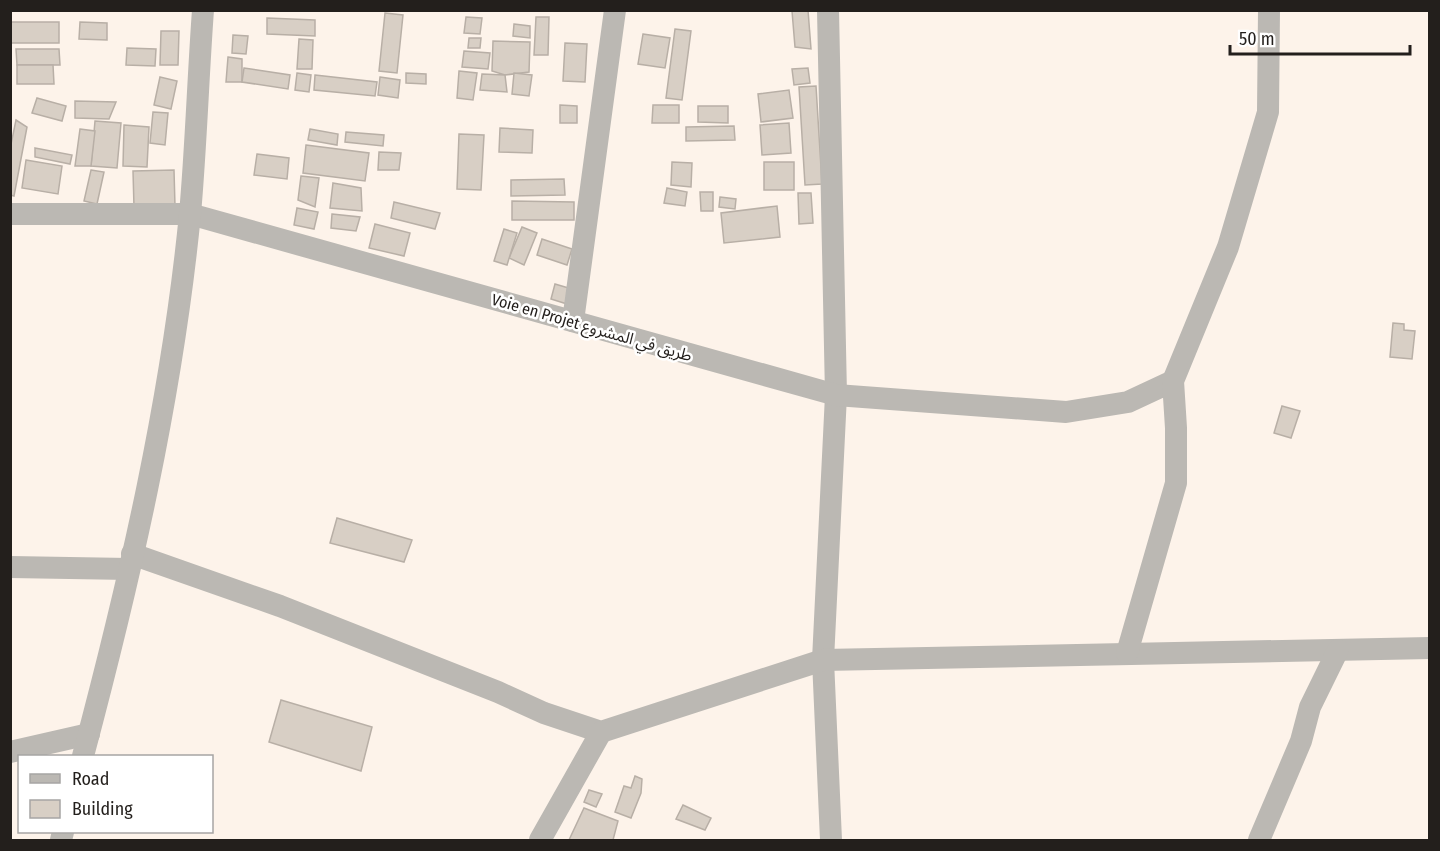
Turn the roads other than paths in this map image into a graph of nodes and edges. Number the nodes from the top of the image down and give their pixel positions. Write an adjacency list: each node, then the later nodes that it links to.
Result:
1 (203, 10): 6 (street)
2 (615, 10): 7 (street)
3 (828, 10): 9 (street)
4 (1269, 10): 8 (street)
5 (10, 214): 6 (street, Voie en Projet طريق في المشروع)
6 (190, 214): 7 (street, Voie en Projet طريق في المشروع); 10 (street)
7 (573, 321): 9 (street, Voie en Projet طريق في المشروع)
8 (1173, 381): 9 (street, Voie en Projet طريق في المشروع); 14 (street)
9 (836, 395): 15 (street)
10 (130, 562): 11 (street); 16 (street); 17 (street)
11 (10, 567)
12 (1430, 648): 13 (street)
13 (1338, 650): 14 (street); 22 (street)
14 (1127, 653): 15 (street)
15 (823, 660): 16 (street); 21 (street)
16 (601, 732): 20 (street)
17 (89, 734): 18 (street); 19 (street)
18 (10, 752)
19 (83, 755)
20 (540, 840)
21 (831, 840)
22 (1259, 840)

